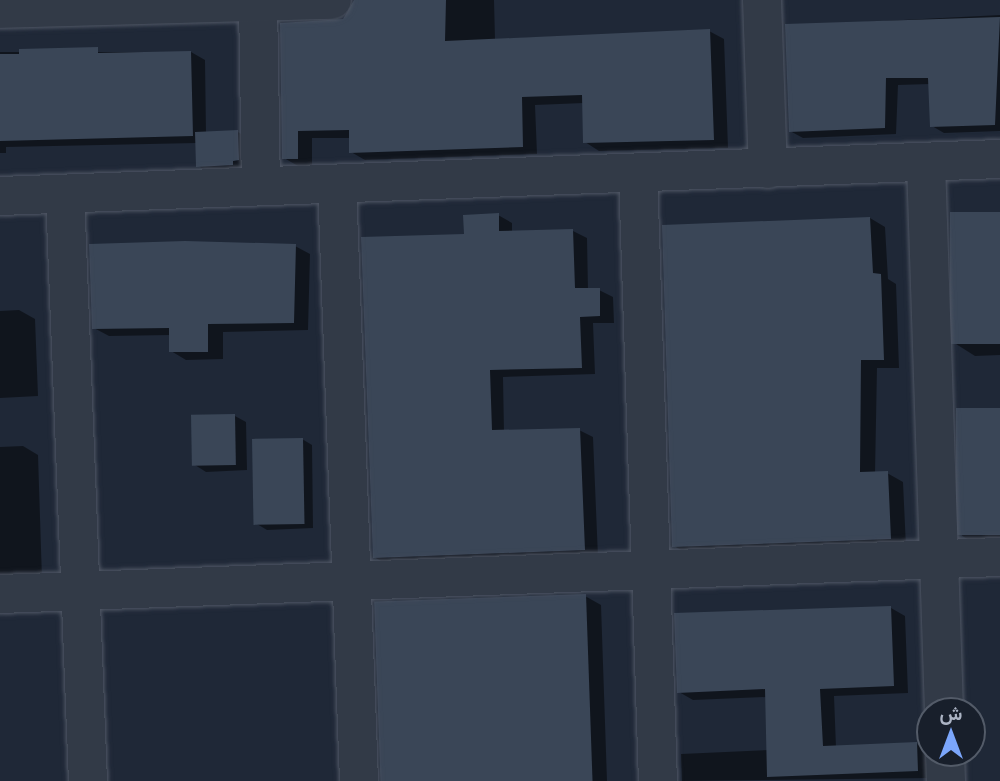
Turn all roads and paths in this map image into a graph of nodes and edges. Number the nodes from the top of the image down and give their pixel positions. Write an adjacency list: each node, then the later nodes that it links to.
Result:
1 (332, 0): 3 (street)
2 (762, 0): 7 (street)
3 (258, 1): 4 (street); 10 (street)
4 (0, 9)
5 (1000, 159): 6 (street)
6 (926, 163): 7 (street); 14 (street)
7 (768, 169): 8 (street)
8 (638, 173): 9 (street); 15 (street)
9 (337, 184): 10 (street); 16 (street)
10 (261, 186): 11 (street)
11 (65, 194): 12 (street); 17 (street)
12 (0, 196)
13 (1000, 557): 14 (street)
14 (938, 560): 15 (street); 19 (street)
15 (649, 570): 16 (street); 22 (street)
16 (350, 581): 17 (street); 21 (street)
17 (83, 591): 18 (street); 20 (street)
18 (0, 594)
19 (943, 697)
20 (88, 781)
21 (359, 781)
22 (658, 781)

